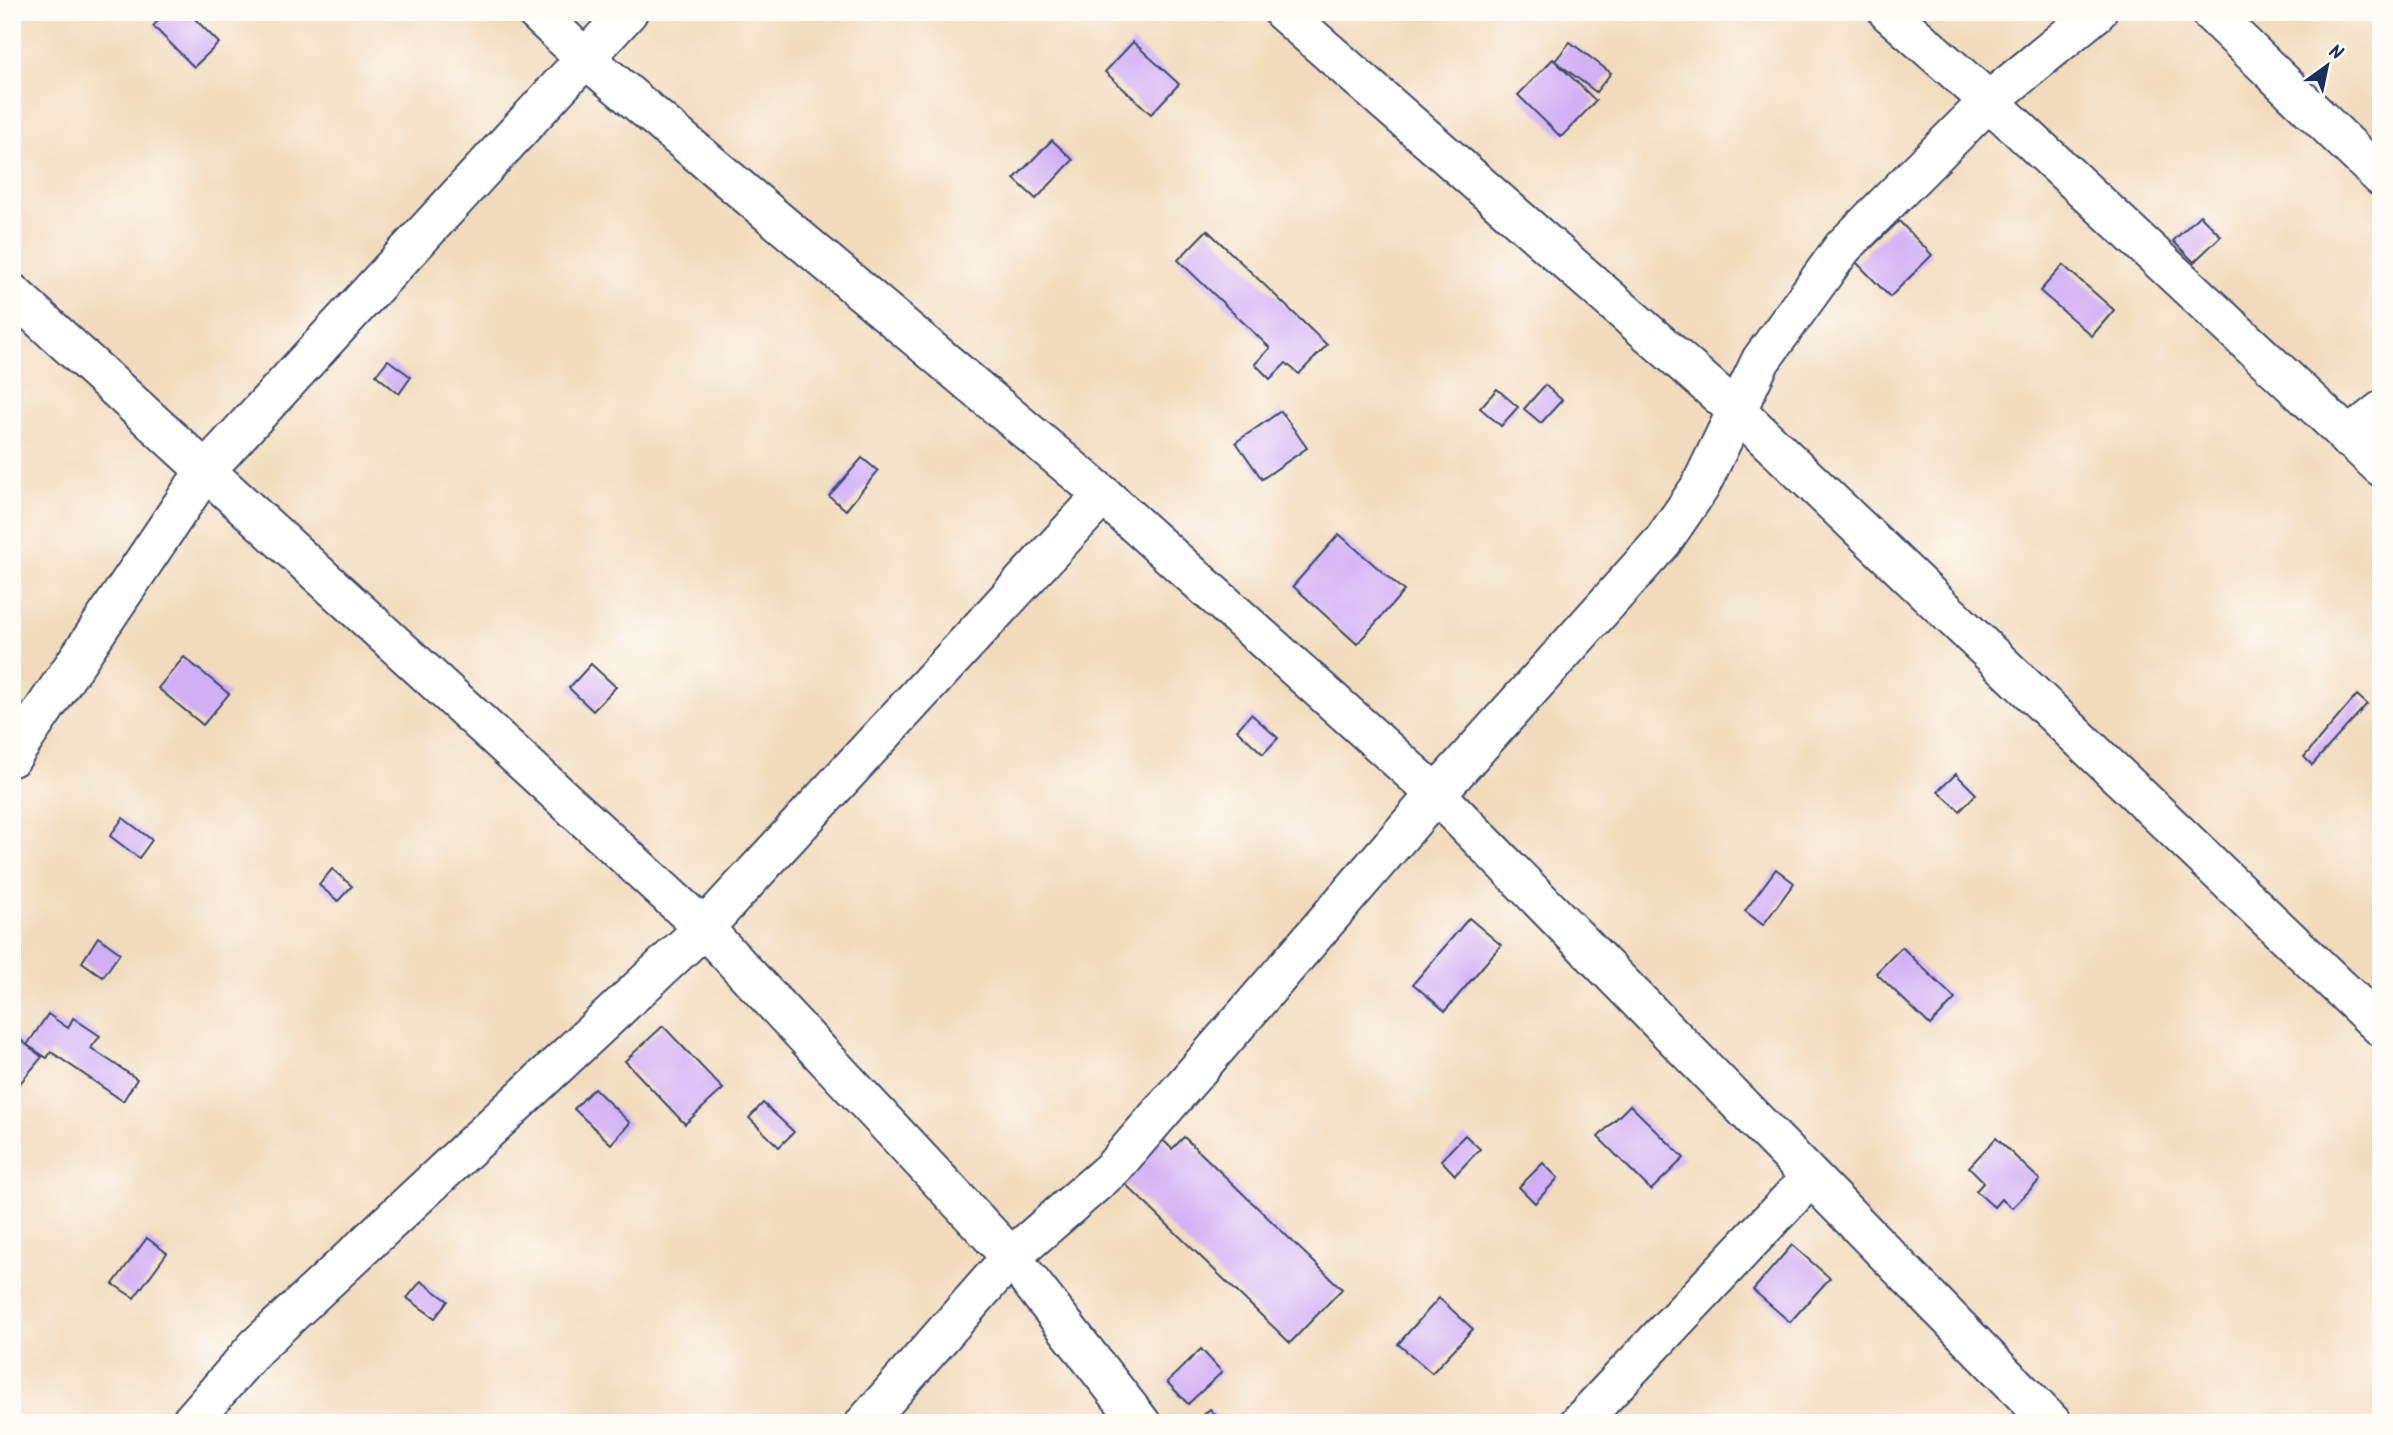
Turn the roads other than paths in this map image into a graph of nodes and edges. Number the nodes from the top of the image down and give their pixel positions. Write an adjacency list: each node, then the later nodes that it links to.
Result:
1 (536, 12): 7 (street)
2 (628, 12): 7 (street)
3 (1283, 12): 11 (street)
4 (1888, 12): 8 (street)
5 (2097, 12): 8 (street)
6 (2210, 12): 9 (street)
7 (585, 58): 15 (street); 16 (street)
8 (1989, 101): 11 (street); 13 (street)
9 (2381, 177)
10 (12, 293): 15 (street)
11 (1736, 410): 18 (street); 20 (street)
12 (2381, 411): 13 (street)
13 (2347, 438): 14 (street)
14 (2381, 467)
15 (205, 471): 17 (street); 19 (street)
16 (1103, 495): 18 (street); 19 (street)
17 (12, 757)
18 (1436, 794): 21 (street); 22 (street)
19 (704, 928): 22 (street); 23 (street)
20 (2381, 1027)
21 (1810, 1178): 26 (street); 27 (street)
22 (1011, 1257): 24 (street); 25 (street)
23 (190, 1423)
24 (865, 1423)
25 (1141, 1423)
26 (1579, 1423)
27 (2052, 1423)

